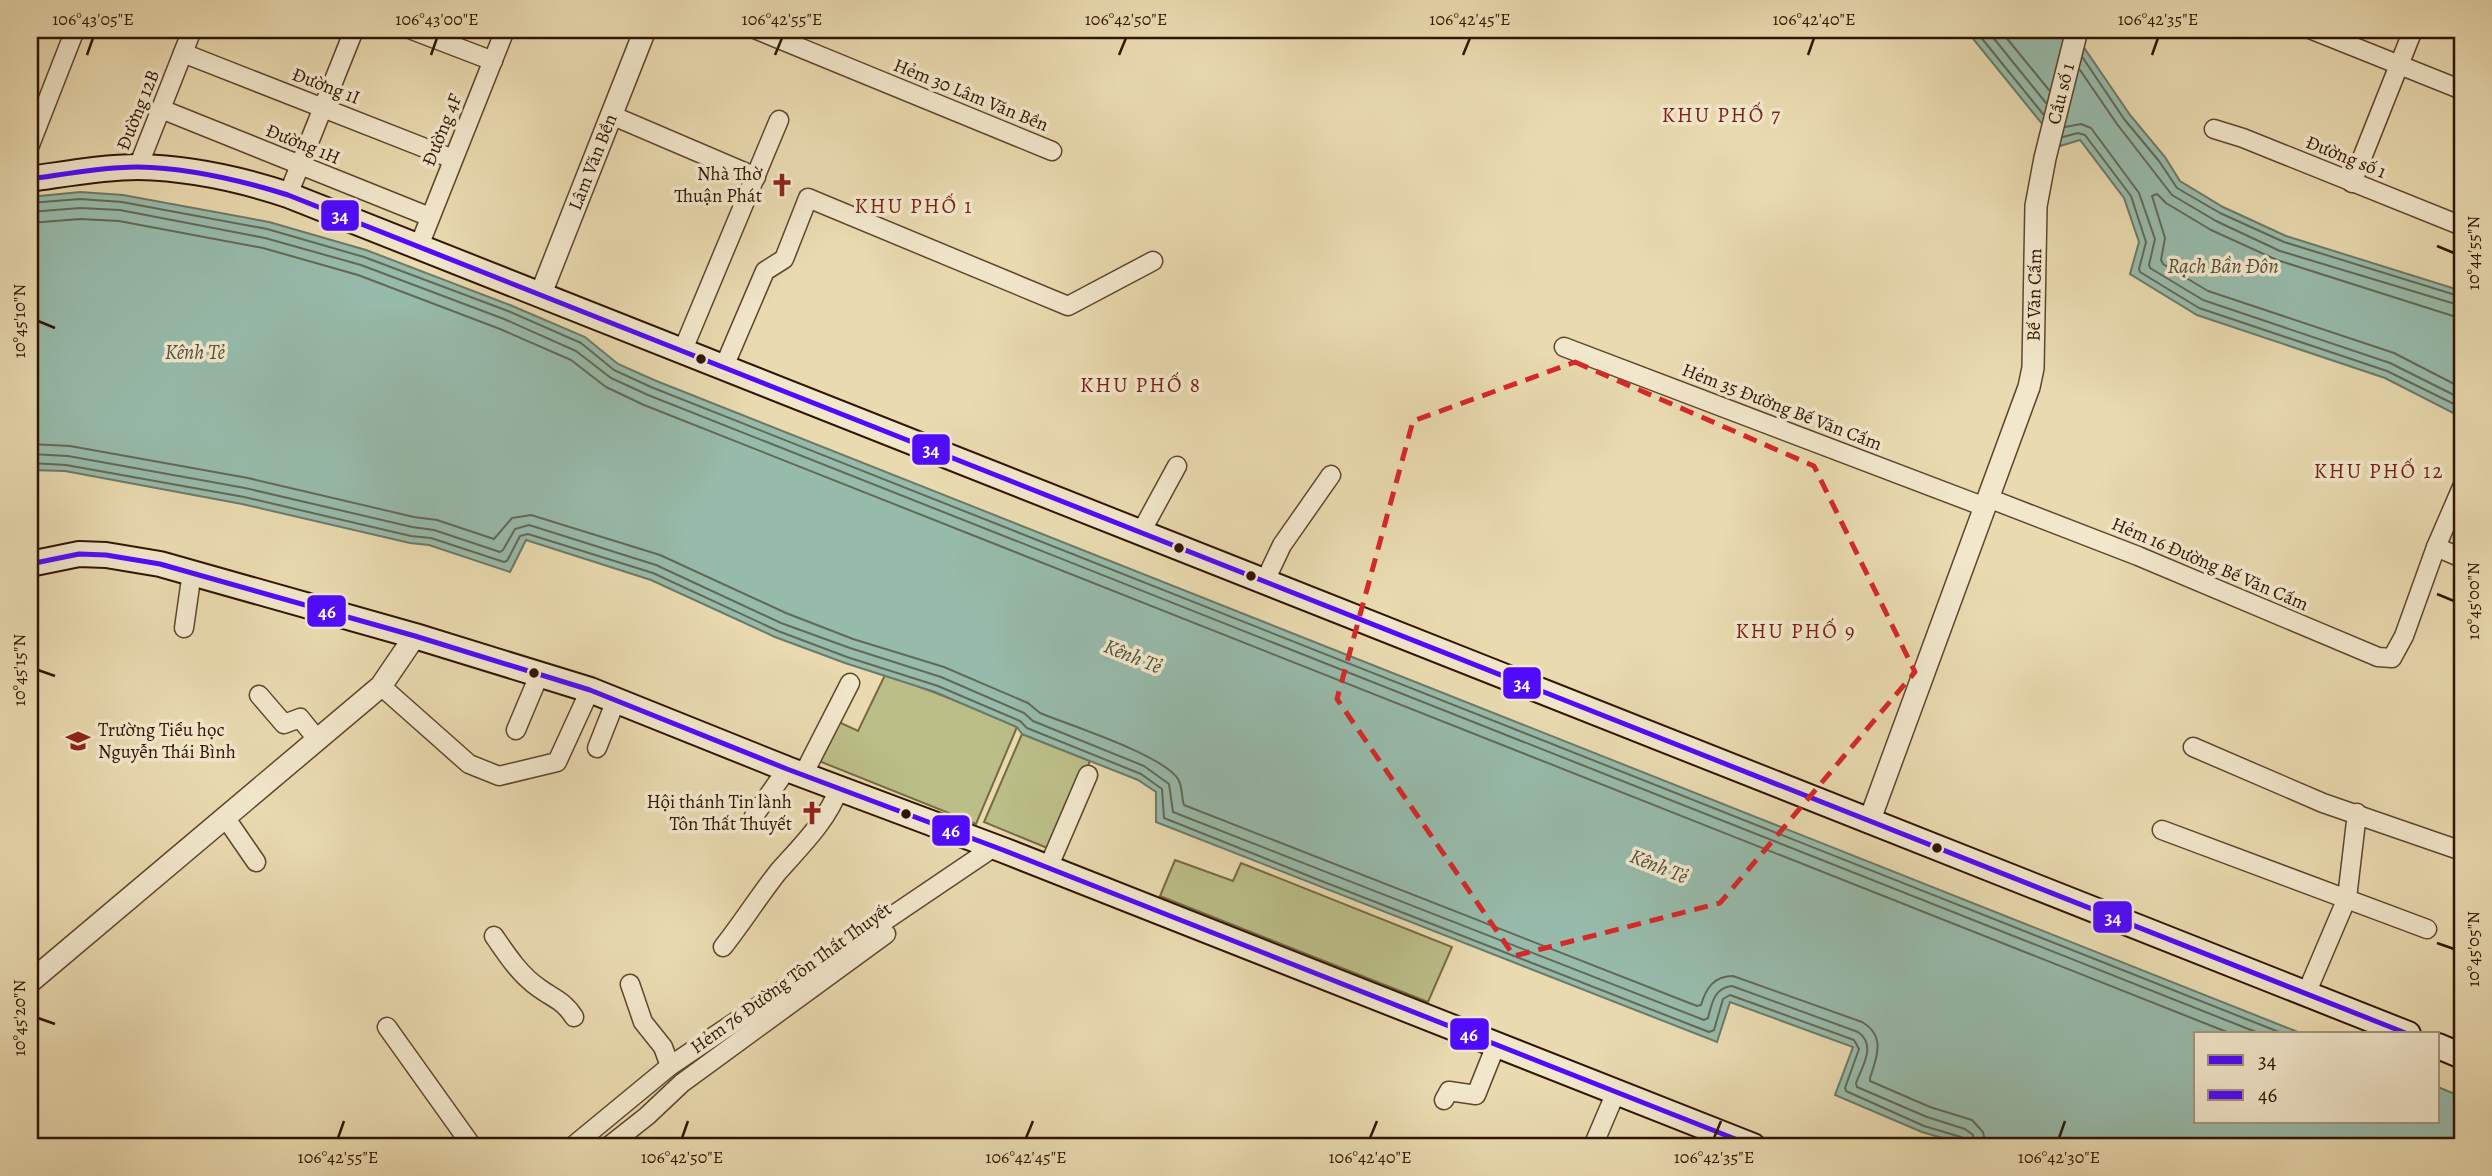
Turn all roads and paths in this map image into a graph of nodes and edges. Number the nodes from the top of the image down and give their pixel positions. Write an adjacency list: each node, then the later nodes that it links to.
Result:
1 (75, 30): 20 (street)
2 (192, 30): 11 (street, Đường 12B)
3 (354, 30): 15 (street)
4 (412, 30): 12 (street)
5 (505, 30): 12 (street, Đường 4F)
6 (645, 30): 17 (street, Lâm Văn Bền)
7 (757, 30): 21 (street, Hẻm 30 Lâm Văn Bền)
8 (2077, 30): 23 (street, Cầu số 1)
9 (2312, 30): 13 (street)
10 (2413, 30): 13 (street)
11 (183, 53): 15 (street, Đường 1I); 16 (street, Đường 12B)
12 (493, 61): 22 (street, Đường 4F)
13 (2399, 64): 14 (street); 28 (street)
14 (2462, 90)
15 (323, 108): 22 (street, Đường 1I); 24 (street)
16 (161, 109): 24 (street, Đường 1H); 25 (street, Đường 12B)
17 (611, 116): 26 (street); 34 (street, Lâm Văn Bền)
18 (779, 120): 26 (street)
19 (2214, 129): 28 (street, Đường số 1)
20 (30, 145)
21 (1052, 151)
22 (453, 159): 30 (street, Đường 4F)
23 (2045, 159): 41 (street, Bế Văn Cấm)
24 (300, 165): 29 (street); 30 (street, Đường 1H)
25 (138, 167): 27 (main road); 29 (main road)
26 (756, 177): 36 (street)
27 (30, 179)
28 (2352, 183): 31 (street, Đường số 1)
29 (288, 195): 32 (main road)
30 (430, 217): 32 (street, Đường 4F)
31 (2462, 226)
32 (419, 246): 34 (main road)
33 (1153, 261): 37 (street)
34 (540, 296): 36 (main road)
35 (1564, 347): 41 (street, Hẻm 35 Đường Bế Văn Cấm)
36 (682, 352): 37 (main road)
37 (723, 369): 42 (main road)
38 (1177, 466): 42 (street)
39 (1331, 475): 47 (street)
40 (2462, 487): 43 (street)
41 (1987, 503): 43 (street, Hẻm 16 Đường Bế Văn Cấm); 66 (street, Bế Văn Cấm)
42 (1140, 534): 47 (main road)
43 (2437, 547): 44 (street)
44 (2462, 558)
45 (30, 564): 46 (main road)
46 (192, 572): 48 (street); 49 (main road)
47 (1264, 583): 66 (main road)
48 (184, 628)
49 (415, 636): 50 (main road); 52 (street)
50 (540, 673): 53 (main road); 56 (street)
51 (850, 683): 60 (street)
52 (381, 686): 53 (street); 57 (street)
53 (590, 690): 55 (main road)
54 (259, 695): 57 (street)
55 (616, 699): 59 (street); 60 (main road)
56 (516, 730)
57 (317, 739): 65 (street)
58 (2193, 747): 63 (street)
59 (597, 748)
60 (795, 772): 62 (main road); 64 (street)
61 (1088, 775): 71 (street)
62 (839, 788): 68 (main road); 75 (street)
63 (2357, 813): 69 (street); 72 (street)
64 (754, 816)
65 (225, 817): 70 (street); 76 (street)
66 (1869, 821): 78 (main road)
67 (2162, 830): 72 (street)
68 (998, 848): 71 (main road); 85 (street); 90 (street, Hẻm 76 Đường Tôn Thất Thuyết)
69 (2462, 851)
70 (256, 862)
71 (1048, 868): 82 (main road)
72 (2347, 898): 73 (street); 78 (street)
73 (2427, 929)
74 (494, 936): 79 (street)
75 (723, 947)
76 (30, 982)
77 (630, 984): 85 (street)
78 (2306, 994): 81 (main road)
79 (574, 1017)
80 (387, 1027): 88 (street)
81 (2402, 1032)
82 (1496, 1045): 86 (main road); 87 (street)
83 (2440, 1047): 84 (main road)
84 (2462, 1056)
85 (670, 1066): 89 (street)
86 (1616, 1092): 91 (street); 92 (main road)
87 (1444, 1100)
88 (472, 1146)
89 (573, 1146)
90 (609, 1146)
91 (1592, 1146)
92 (1754, 1146)

